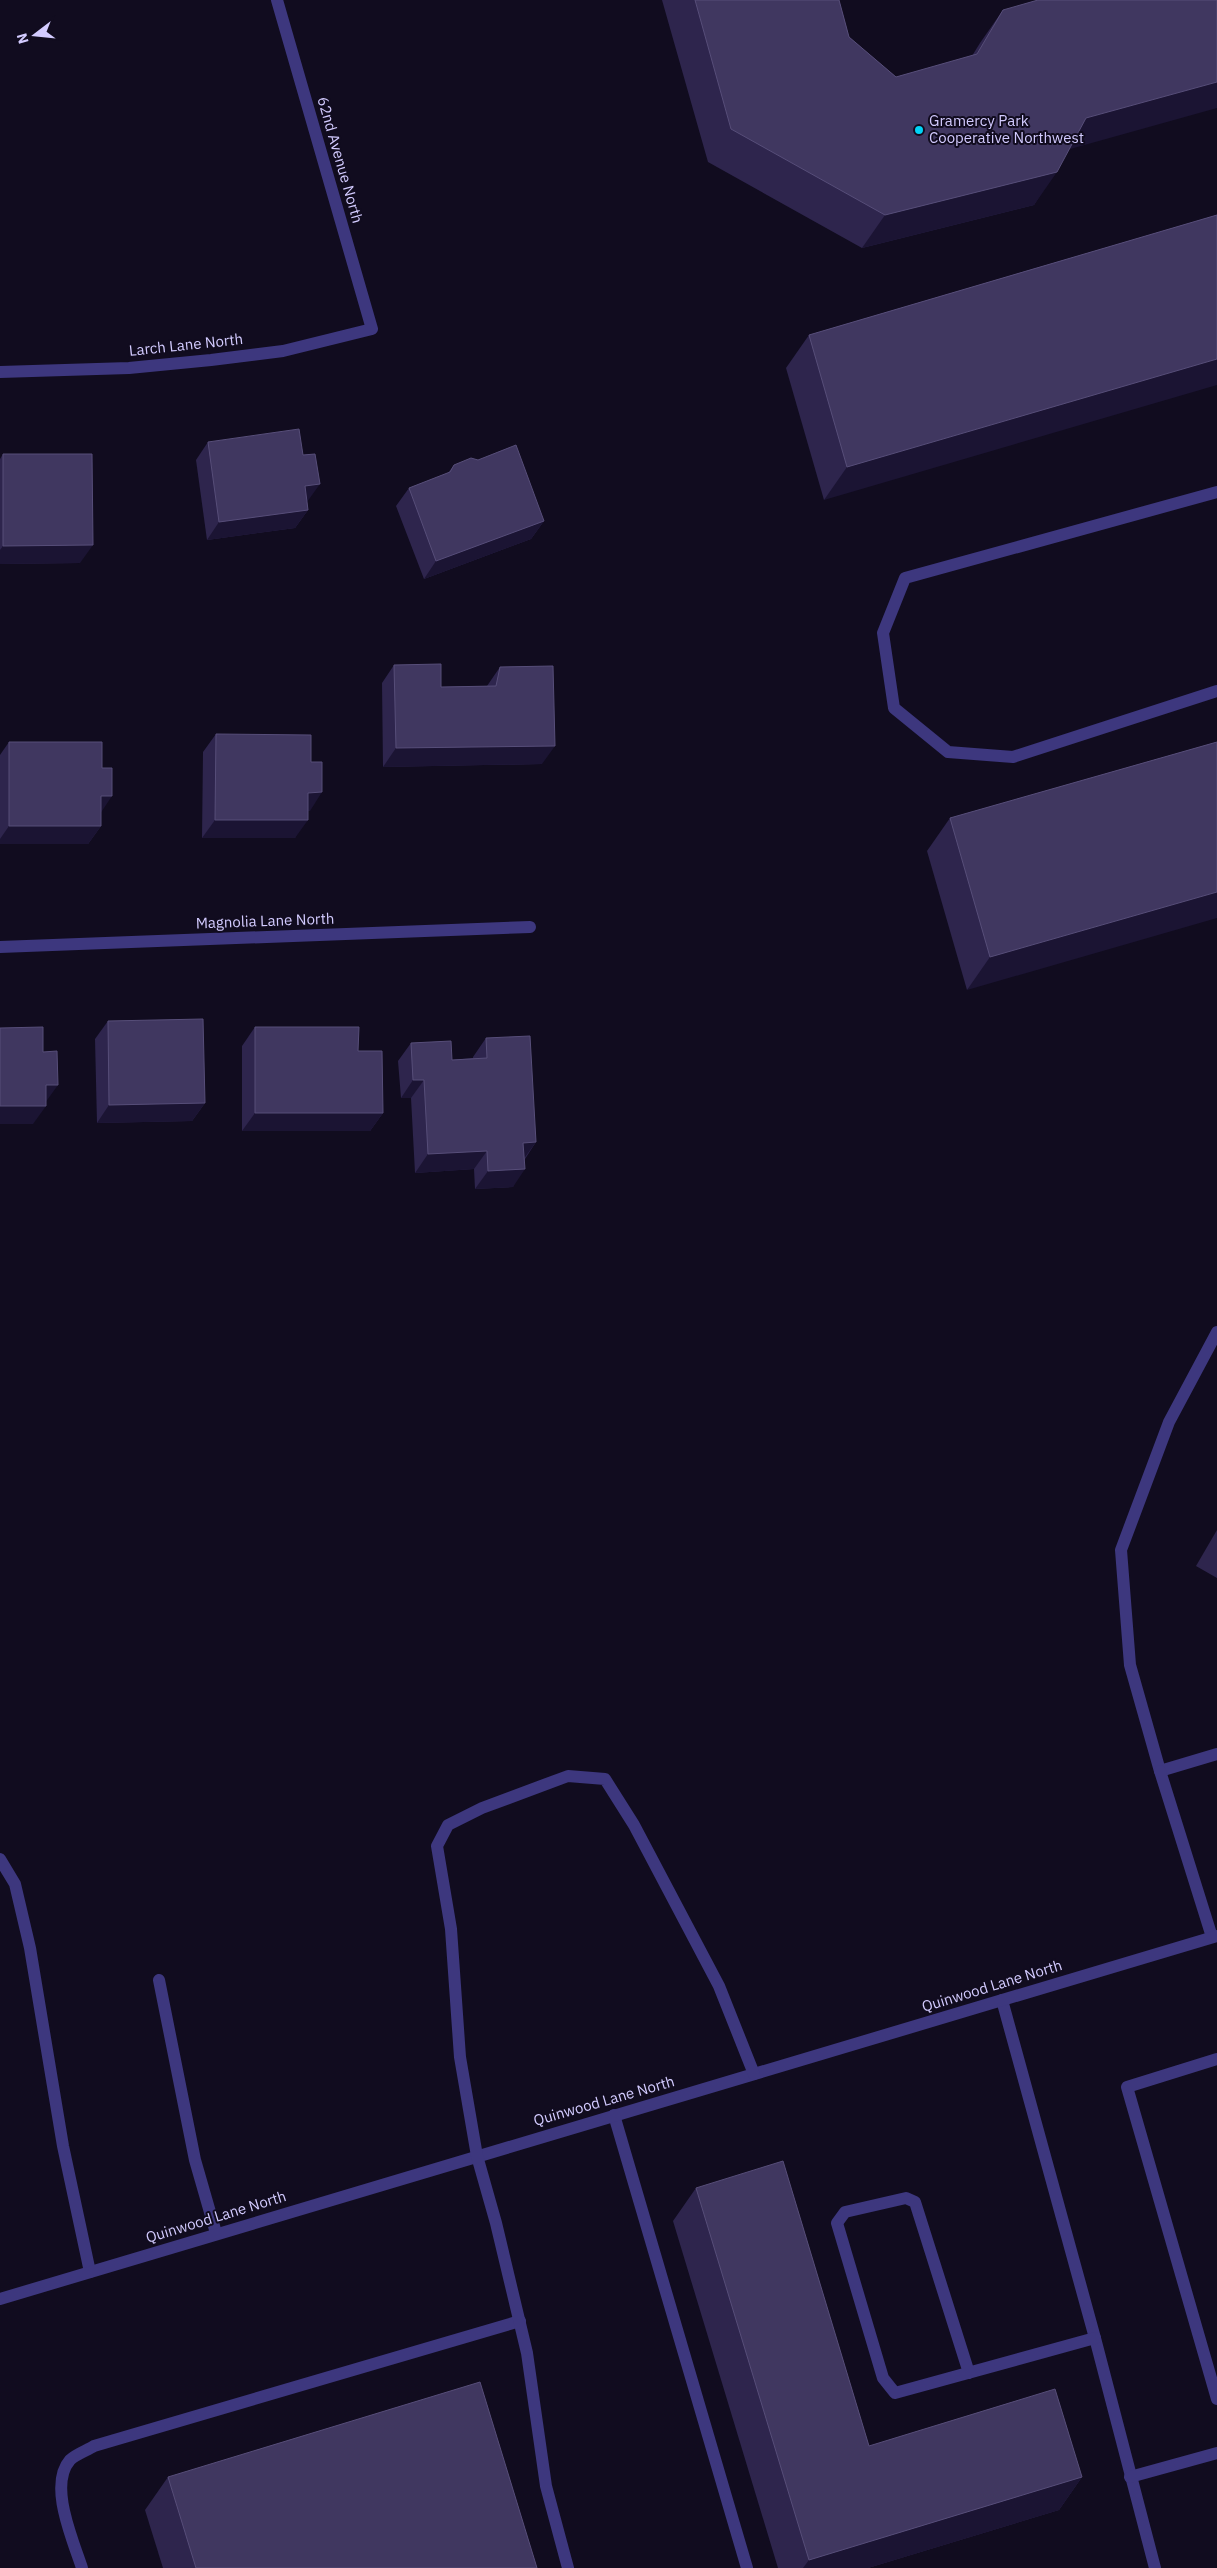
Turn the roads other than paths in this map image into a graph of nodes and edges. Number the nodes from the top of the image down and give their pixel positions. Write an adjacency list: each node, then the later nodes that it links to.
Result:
1 (276, 0): 2 (street, 62nd Avenue North)
2 (372, 329): 3 (street, Larch Lane North)
3 (0, 372)
4 (1217, 492): 5 (street)
5 (1217, 691)
6 (530, 927): 7 (street, Magnolia Lane North)
7 (0, 947)
8 (1217, 1332): 10 (street)
9 (1217, 1754): 10 (street)
10 (1160, 1771): 12 (street)
11 (0, 1859): 20 (street)
12 (1214, 1937): 14 (street, Quinwood Lane North)
13 (159, 1980): 19 (street)
14 (1002, 2000): 16 (street, Quinwood Lane North); 23 (street)
15 (1217, 2059): 25 (street)
16 (754, 2074): 17 (street, Quinwood Lane North); 18 (street)
17 (614, 2115): 18 (street, Quinwood Lane North); 30 (street)
18 (477, 2156): 19 (street, Quinwood Lane North); 22 (street)
19 (216, 2233): 20 (street, Quinwood Lane North)
20 (90, 2272): 21 (street, Quinwood Lane North)
21 (0, 2299)
22 (520, 2321): 28 (street); 29 (street)
23 (1095, 2338): 24 (street); 27 (street)
24 (969, 2373): 24 (street)
25 (1217, 2399)
26 (1217, 2453): 27 (street)
27 (1130, 2477): 31 (street)
28 (82, 2568)
29 (568, 2568)
30 (747, 2568)
31 (1155, 2568)

